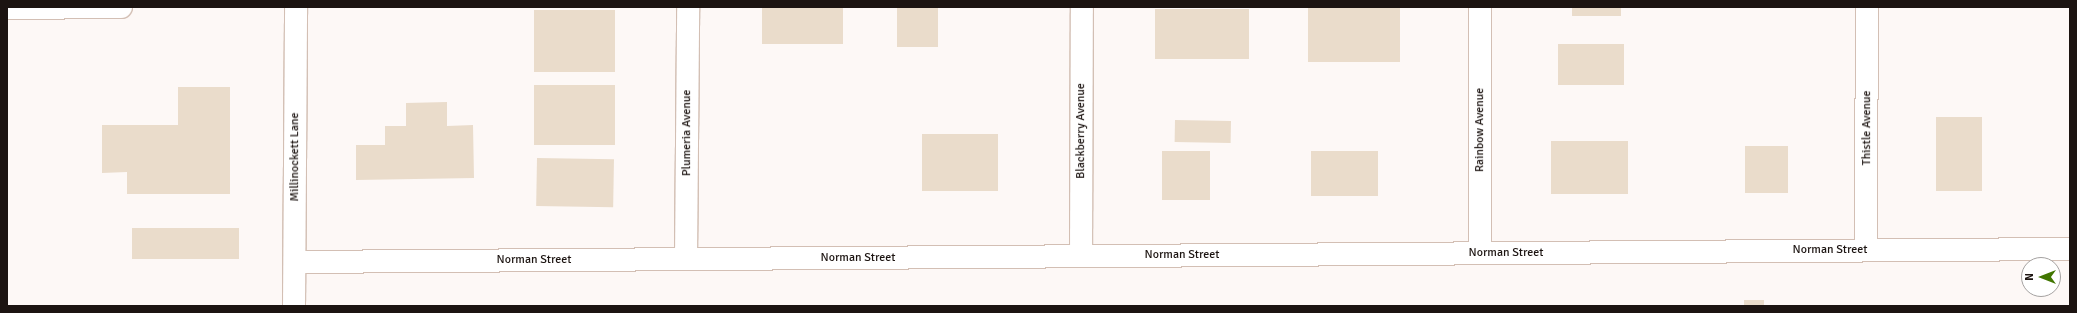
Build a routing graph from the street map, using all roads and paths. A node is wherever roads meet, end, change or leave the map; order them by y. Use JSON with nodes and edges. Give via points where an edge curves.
{"nodes":[{"id":1,"x":121,"y":7,"type":"edge"},
{"id":2,"x":296,"y":7,"type":"edge"},
{"id":3,"x":688,"y":7,"type":"edge"},
{"id":4,"x":1082,"y":7,"type":"edge"},
{"id":5,"x":1480,"y":7,"type":"edge"},
{"id":6,"x":1867,"y":7,"type":"edge"},
{"id":7,"x":7,"y":8,"type":"edge"},
{"id":8,"x":2070,"y":249,"type":"edge"},
{"id":9,"x":1866,"y":250,"type":"junction"},
{"id":10,"x":1480,"y":253,"type":"junction"},
{"id":11,"x":1081,"y":256,"type":"junction"},
{"id":12,"x":686,"y":259,"type":"junction"},
{"id":13,"x":295,"y":262,"type":"junction"},
{"id":14,"x":294,"y":306,"type":"edge"}],
"edges":[{"from":1,"to":7,"type":"street"},
{"from":2,"to":13,"type":"street","name":"Millinockett Lane"},
{"from":3,"to":12,"type":"street","name":"Plumeria Avenue"},
{"from":4,"to":11,"type":"street","name":"Blackberry Avenue"},
{"from":5,"to":10,"type":"street","name":"Rainbow Avenue"},
{"from":6,"to":9,"type":"street","name":"Thistle Avenue"},
{"from":8,"to":9,"type":"street","name":"Norman Street"},
{"from":9,"to":10,"type":"street","name":"Norman Street"},
{"from":10,"to":11,"type":"street","name":"Norman Street"},
{"from":11,"to":12,"type":"street","name":"Norman Street"},
{"from":12,"to":13,"type":"street","name":"Norman Street"},
{"from":13,"to":14,"type":"street","name":"Millinockett Lane"}]}
